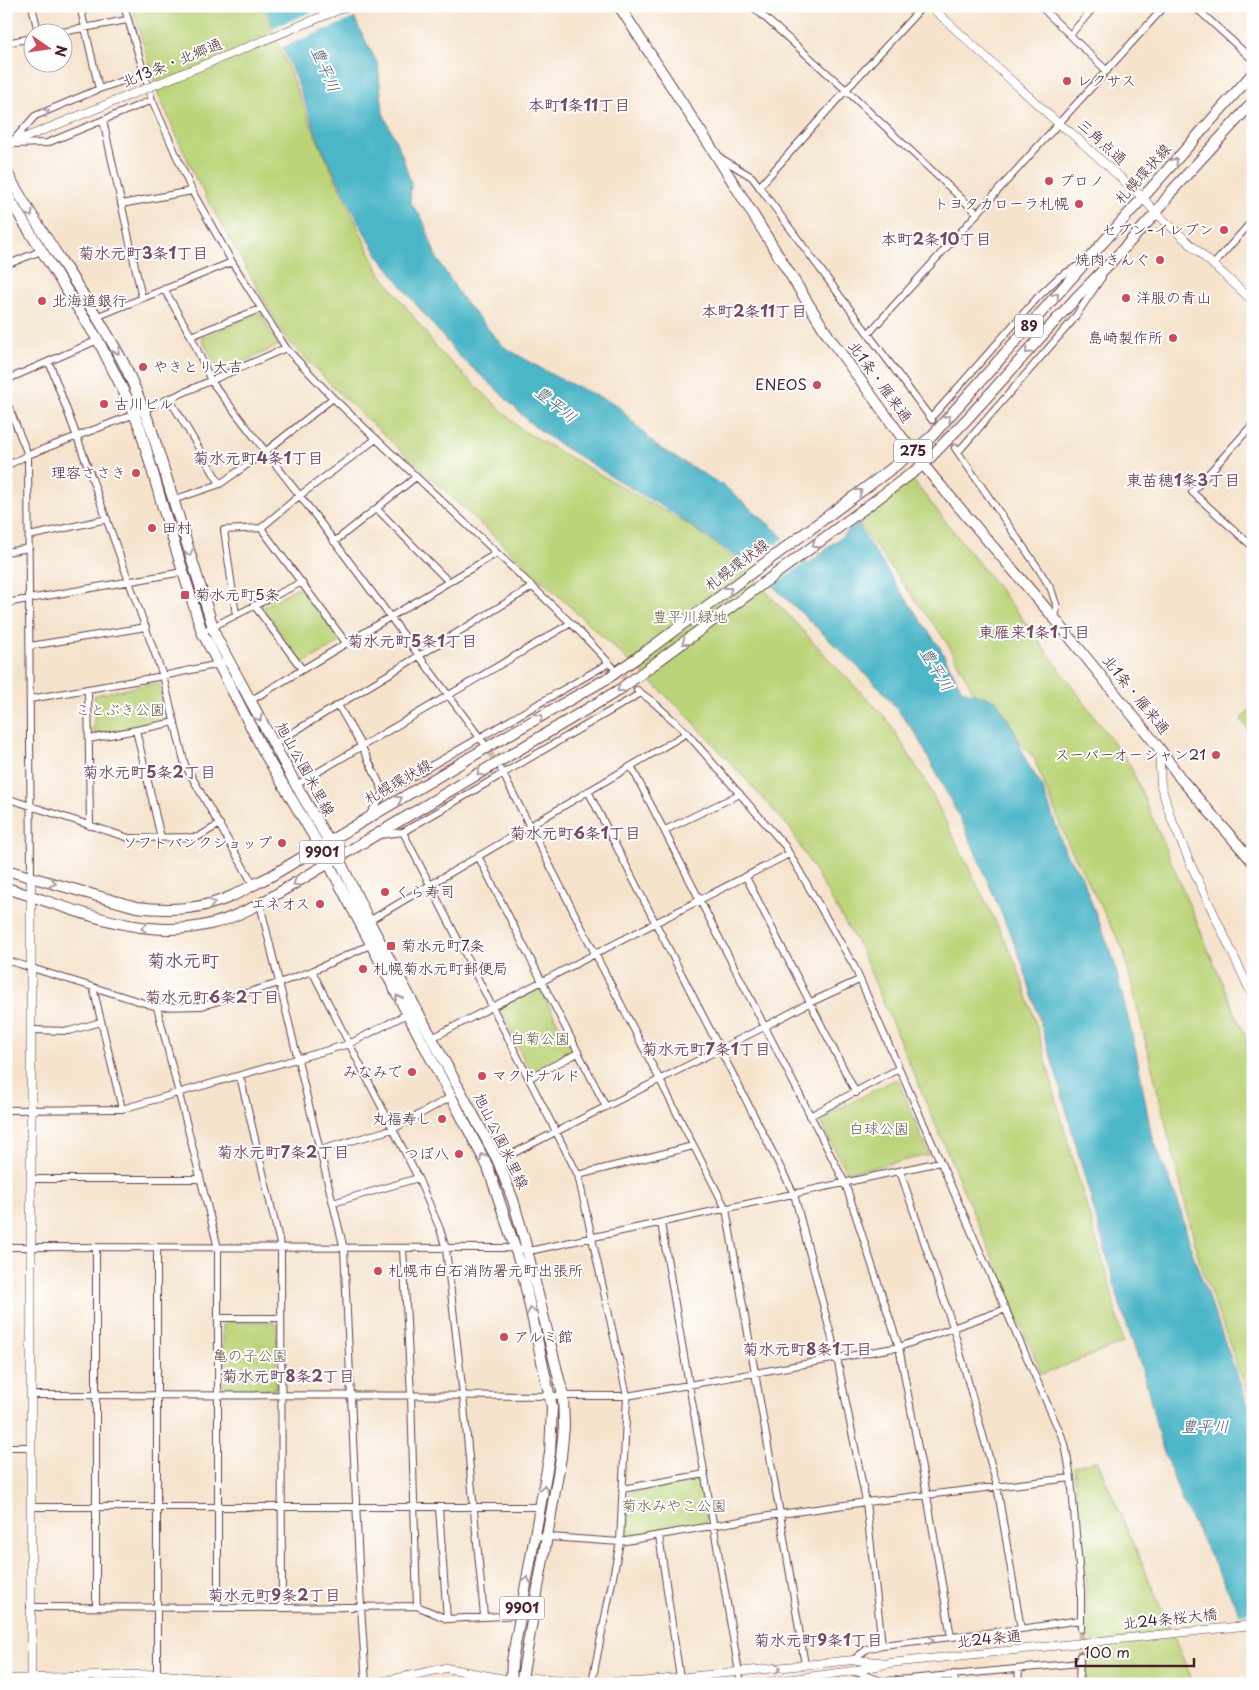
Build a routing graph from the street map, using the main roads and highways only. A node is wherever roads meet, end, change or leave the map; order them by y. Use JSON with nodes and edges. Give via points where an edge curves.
{"nodes":[{"id":1,"x":619,"y":6,"type":"edge"},
{"id":2,"x":1253,"y":73,"type":"edge"},
{"id":3,"x":1253,"y":102,"type":"edge"},
{"id":4,"x":6,"y":171,"type":"edge"},
{"id":5,"x":6,"y":193,"type":"edge"},
{"id":6,"x":138,"y":411,"type":"junction"},
{"id":7,"x":913,"y":452,"type":"junction"},
{"id":8,"x":923,"y":465,"type":"junction"},
{"id":9,"x":224,"y":662,"type":"junction"},
{"id":10,"x":324,"y":844,"type":"junction"},
{"id":11,"x":338,"y":858,"type":"junction"},
{"id":12,"x":1253,"y":862,"type":"edge"},
{"id":13,"x":328,"y":864,"type":"junction"},
{"id":14,"x":6,"y":870,"type":"edge"},
{"id":15,"x":6,"y":888,"type":"edge"},
{"id":16,"x":427,"y":1040,"type":"junction"},
{"id":17,"x":518,"y":1683,"type":"edge"}],
"edges":[{"from":1,"to":7,"type":"main road","name":"北1条・雁来通","number":"275","via":[[829,337]]},
{"from":7,"to":2,"type":"main road","name":"札幌環状線","number":"89","one_way":true,"via":[[931,437]]},
{"from":3,"to":8,"type":"main road","name":"札幌環状線","number":"89","one_way":true,"via":[[1114,259]]},
{"from":4,"to":6,"type":"main road","name":"旭山公園米里線","number":"9901","one_way":true,"via":[[123,362],[141,400]]},
{"from":5,"to":6,"type":"main road","name":"旭山公園米里線","number":"9901","via":[[98,340]]},
{"from":6,"to":9,"type":"main road","name":"旭山公園米里線","number":"9901","one_way":true,"via":[[150,425]]},
{"from":6,"to":9,"type":"main road","name":"旭山公園米里線","number":"9901","via":[[140,428],[202,632]]},
{"from":7,"to":8,"type":"main road","name":"北1条・雁来通","number":"275"},
{"from":10,"to":7,"type":"main road","name":"札幌環状線","number":"89","one_way":true,"via":[[608,678]]},
{"from":8,"to":11,"type":"main road","name":"札幌環状線","number":"89","one_way":true,"via":[[620,690]]},
{"from":8,"to":12,"type":"main road","name":"北1条・雁来通","number":"275","via":[[1056,619],[1182,779]]},
{"from":9,"to":10,"type":"main road","name":"旭山公園米里線","number":"9901","one_way":true,"via":[[274,744]]},
{"from":9,"to":10,"type":"main road","name":"旭山公園米里線","number":"9901","via":[[265,754]]},
{"from":10,"to":11,"type":"main road","name":"旭山公園米里線","number":"9901"},
{"from":10,"to":13,"type":"main road","name":"旭山公園米里線","number":"9901"},
{"from":14,"to":10,"type":"main road","name":"札幌環状線","number":"89","one_way":true,"via":[[136,907],[183,909],[233,896]]},
{"from":11,"to":13,"type":"main road","name":"札幌環状線","number":"89"},
{"from":11,"to":16,"type":"main road","name":"旭山公園米里線","number":"9901"},
{"from":13,"to":15,"type":"main road","name":"札幌環状線","number":"89","one_way":true,"via":[[235,916],[184,928],[134,927]]},
{"from":16,"to":13,"type":"main road","name":"旭山公園米里線","number":"9901","one_way":true,"via":[[407,1014]]},
{"from":17,"to":16,"type":"main road","name":"旭山公園米里線","number":"9901","one_way":true,"via":[[512,1661],[550,1453],[550,1396],[521,1266],[488,1167],[451,1097]]},
{"from":16,"to":17,"type":"main road","name":"旭山公園米里線","number":"9901","via":[[498,1161],[513,1200],[563,1395],[563,1444]]}]}
